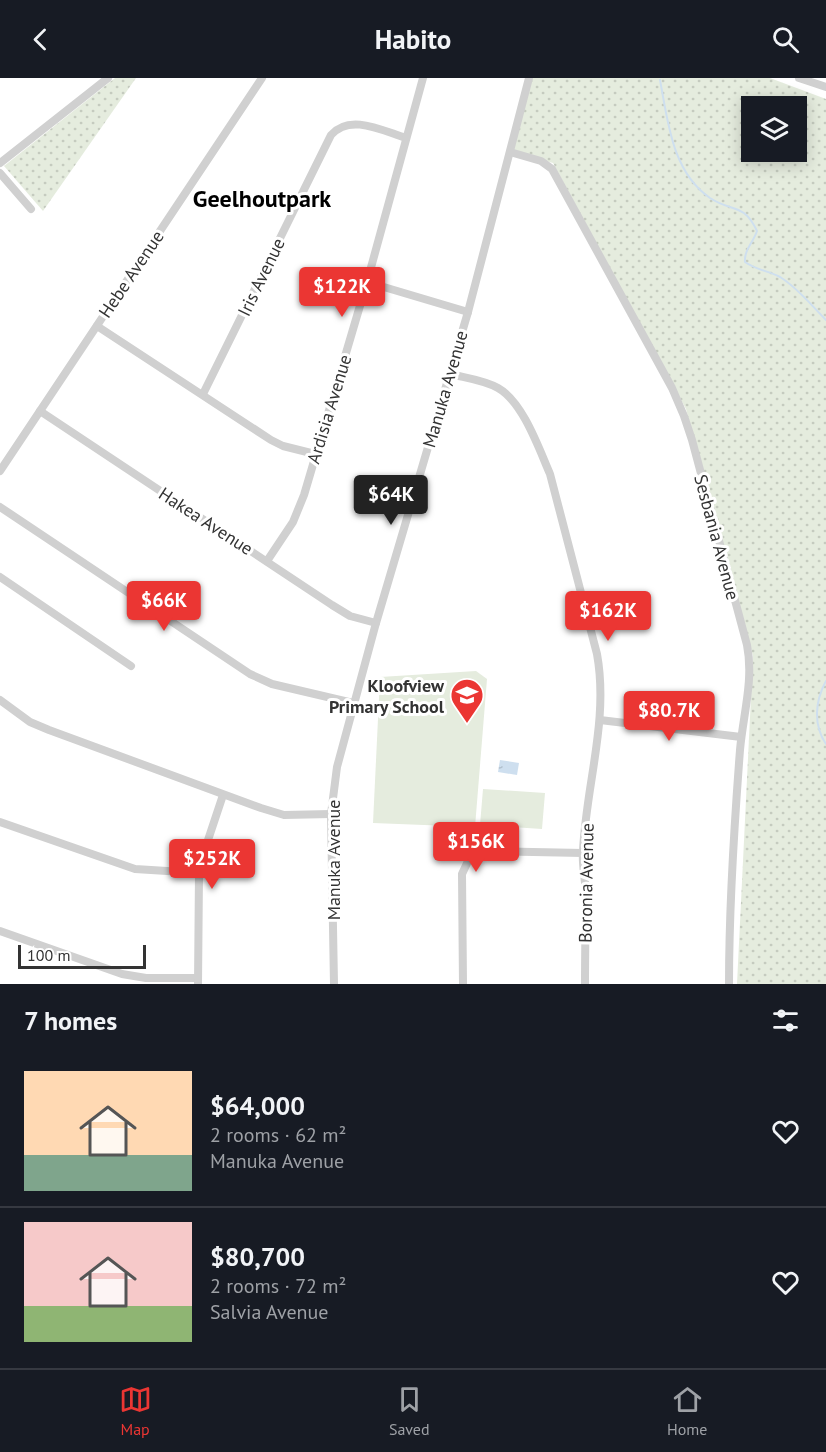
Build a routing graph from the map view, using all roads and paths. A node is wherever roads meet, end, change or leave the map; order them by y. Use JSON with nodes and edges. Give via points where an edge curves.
{"nodes":[{"id":1,"x":108,"y":78,"type":"edge"},
{"id":2,"x":262,"y":78,"type":"edge"},
{"id":3,"x":423,"y":78,"type":"edge"},
{"id":4,"x":529,"y":78,"type":"edge"},
{"id":5,"x":799,"y":78,"type":"edge"},
{"id":6,"x":826,"y":87,"type":"edge"},
{"id":7,"x":406,"y":138,"type":"junction"},
{"id":8,"x":510,"y":152,"type":"junction"},
{"id":9,"x":0,"y":163,"type":"edge"},
{"id":10,"x":0,"y":173,"type":"edge"},
{"id":11,"x":31,"y":209,"type":"dead end"},
{"id":12,"x":367,"y":282,"type":"junction"},
{"id":13,"x":468,"y":312,"type":"junction"},
{"id":14,"x":97,"y":326,"type":"junction"},
{"id":15,"x":450,"y":374,"type":"junction"},
{"id":16,"x":203,"y":394,"type":"junction"},
{"id":17,"x":40,"y":411,"type":"junction"},
{"id":18,"x":315,"y":454,"type":"junction"},
{"id":19,"x":0,"y":471,"type":"edge"},
{"id":20,"x":0,"y":507,"type":"edge"},
{"id":21,"x":267,"y":561,"type":"junction"},
{"id":22,"x":0,"y":577,"type":"edge"},
{"id":23,"x":376,"y":623,"type":"junction"},
{"id":24,"x":131,"y":666,"type":"dead end"},
{"id":25,"x":0,"y":700,"type":"edge"},
{"id":26,"x":353,"y":703,"type":"junction"},
{"id":27,"x":600,"y":720,"type":"junction"},
{"id":28,"x":741,"y":737,"type":"junction"},
{"id":29,"x":224,"y":795,"type":"junction"},
{"id":30,"x":331,"y":814,"type":"junction"},
{"id":31,"x":0,"y":822,"type":"edge"},
{"id":32,"x":583,"y":853,"type":"junction"},
{"id":33,"x":199,"y":873,"type":"junction"},
{"id":34,"x":0,"y":931,"type":"edge"},
{"id":35,"x":198,"y":981,"type":"edge"},
{"id":36,"x":334,"y":984,"type":"edge"},
{"id":37,"x":463,"y":984,"type":"edge"},
{"id":38,"x":585,"y":984,"type":"edge"},
{"id":39,"x":729,"y":984,"type":"edge"}],
"edges":[{"from":1,"to":9,"type":"street"},
{"from":2,"to":14,"type":"street","name":"Hebe Avenue"},
{"from":3,"to":7,"type":"street","name":"Ardisia Avenue"},
{"from":4,"to":8,"type":"street","name":"Manuka Avenue"},
{"from":5,"to":6,"type":"street"},
{"from":7,"to":12,"type":"street","name":"Ardisia Avenue"},
{"from":7,"to":16,"type":"street","name":"Iris Avenue","via":[[352,123],[331,135]]},
{"from":8,"to":13,"type":"street","name":"Manuka Avenue"},
{"from":8,"to":28,"type":"street","name":"Sesbania Avenue","via":[[541,161],[552,170],[684,416],[749,658]]},
{"from":10,"to":11,"type":"street"},
{"from":12,"to":13,"type":"street"},
{"from":12,"to":18,"type":"street","name":"Ardisia Avenue"},
{"from":13,"to":15,"type":"street","name":"Manuka Avenue"},
{"from":14,"to":16,"type":"street"},
{"from":14,"to":17,"type":"street","name":"Hebe Avenue"},
{"from":15,"to":23,"type":"street","name":"Manuka Avenue"},
{"from":15,"to":27,"type":"street","name":"Boronia Avenue","via":[[490,384],[509,394],[539,448],[550,474],[597,654],[601,675]]},
{"from":16,"to":18,"type":"street","via":[[271,440]]},
{"from":17,"to":19,"type":"street","name":"Hebe Avenue"},
{"from":17,"to":21,"type":"street","name":"Hakea Avenue"},
{"from":18,"to":21,"type":"street","name":"Ardisia Avenue","via":[[299,509]]},
{"from":20,"to":26,"type":"street","via":[[256,677]]},
{"from":21,"to":23,"type":"street","name":"Hakea Avenue","via":[[350,616]]},
{"from":22,"to":24,"type":"street"},
{"from":23,"to":26,"type":"street","name":"Manuka Avenue"},
{"from":25,"to":29,"type":"street","via":[[30,722]]},
{"from":26,"to":30,"type":"street","name":"Manuka Avenue","via":[[337,767]]},
{"from":27,"to":28,"type":"street"},
{"from":27,"to":32,"type":"street","name":"Boronia Avenue"},
{"from":28,"to":39,"type":"street","name":"Sesbania Avenue","via":[[732,852]]},
{"from":29,"to":30,"type":"street","via":[[284,815]]},
{"from":29,"to":33,"type":"street"},
{"from":30,"to":36,"type":"street","name":"Manuka Avenue"},
{"from":31,"to":33,"type":"street","via":[[135,869]]},
{"from":32,"to":37,"type":"street","via":[[483,851],[469,859],[462,874]]},
{"from":32,"to":38,"type":"street","name":"Boronia Avenue"},
{"from":33,"to":35,"type":"street"},
{"from":34,"to":35,"type":"street","via":[[122,974]]}]}
